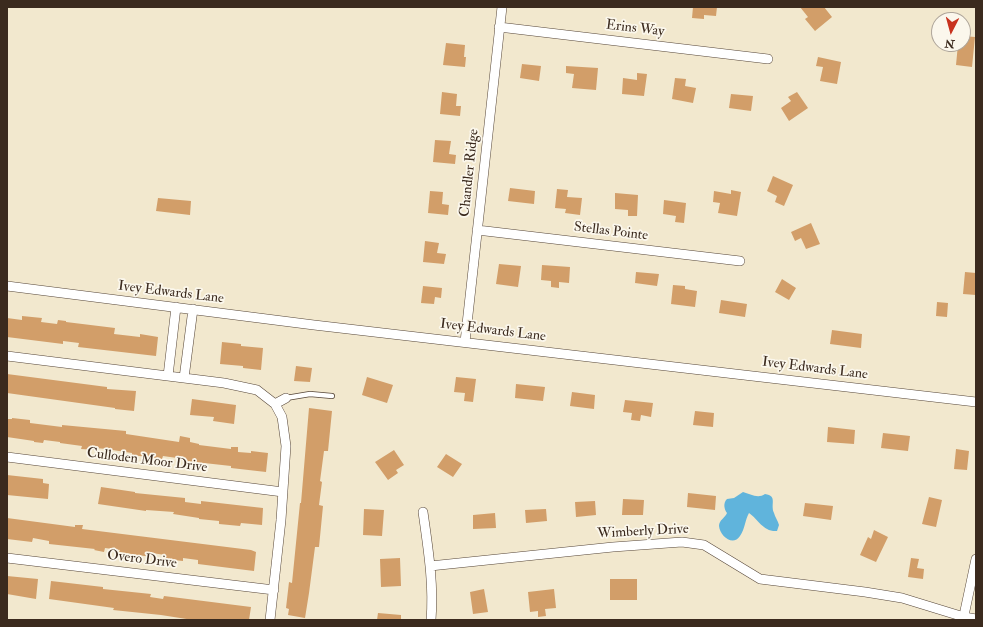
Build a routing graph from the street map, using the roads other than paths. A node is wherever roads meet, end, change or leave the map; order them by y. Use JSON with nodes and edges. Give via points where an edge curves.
{"nodes":[{"id":1,"x":502,"y":7,"type":"edge"},
{"id":2,"x":499,"y":27,"type":"junction"},
{"id":3,"x":768,"y":59,"type":"dead end"},
{"id":4,"x":477,"y":230,"type":"junction"},
{"id":5,"x":740,"y":261,"type":"dead end"},
{"id":6,"x":7,"y":286,"type":"edge"},
{"id":7,"x":176,"y":307,"type":"junction"},
{"id":8,"x":193,"y":309,"type":"junction"},
{"id":9,"x":465,"y":342,"type":"junction"},
{"id":10,"x":7,"y":356,"type":"edge"},
{"id":11,"x":168,"y":376,"type":"junction"},
{"id":12,"x":184,"y":378,"type":"junction"},
{"id":13,"x":332,"y":396,"type":"dead end"},
{"id":14,"x":286,"y":398,"type":"joint"},
{"id":15,"x":976,"y":402,"type":"edge"},
{"id":16,"x":275,"y":404,"type":"junction"},
{"id":17,"x":7,"y":457,"type":"edge"},
{"id":18,"x":283,"y":492,"type":"junction"},
{"id":19,"x":423,"y":512,"type":"dead end"},
{"id":20,"x":7,"y":558,"type":"edge"},
{"id":21,"x":976,"y":559,"type":"edge"},
{"id":22,"x":430,"y":566,"type":"junction"},
{"id":23,"x":274,"y":590,"type":"junction"},
{"id":24,"x":963,"y":619,"type":"edge"},
{"id":25,"x":976,"y":619,"type":"edge"},
{"id":26,"x":270,"y":620,"type":"edge"},
{"id":27,"x":431,"y":620,"type":"edge"}],
"edges":[{"from":1,"to":2,"type":"street","name":"Chandler Ridge"},
{"from":2,"to":3,"type":"street","name":"Erins Way"},
{"from":2,"to":4,"type":"street","name":"Chandler Ridge"},
{"from":4,"to":5,"type":"street","name":"Stellas Pointe"},
{"from":4,"to":9,"type":"street","name":"Chandler Ridge"},
{"from":6,"to":7,"type":"street","name":"Ivey Edwards Lane"},
{"from":7,"to":8,"type":"street","name":"Ivey Edwards Lane"},
{"from":7,"to":11,"type":"street"},
{"from":8,"to":9,"type":"street","name":"Ivey Edwards Lane"},
{"from":8,"to":12,"type":"street"},
{"from":9,"to":15,"type":"street","name":"Ivey Edwards Lane"},
{"from":10,"to":11,"type":"street"},
{"from":11,"to":12,"type":"street"},
{"from":12,"to":16,"type":"street","via":[[257,390]]},
{"from":13,"to":14,"type":"lane","via":[[310,394]]},
{"from":14,"to":16,"type":"street"},
{"from":16,"to":18,"type":"street","via":[[282,417],[286,446]]},
{"from":17,"to":18,"type":"street","name":"Culloden Moor Drive"},
{"from":18,"to":23,"type":"street"},
{"from":19,"to":22,"type":"street"},
{"from":20,"to":23,"type":"street","name":"Overo Drive"},
{"from":21,"to":24,"type":"street"},
{"from":22,"to":24,"type":"street","name":"Wimberly Drive","via":[[682,542],[704,545],[760,579],[902,598]]},
{"from":22,"to":27,"type":"street"},
{"from":23,"to":26,"type":"street"},
{"from":24,"to":25,"type":"street","name":"Wimberly Drive"}]}
